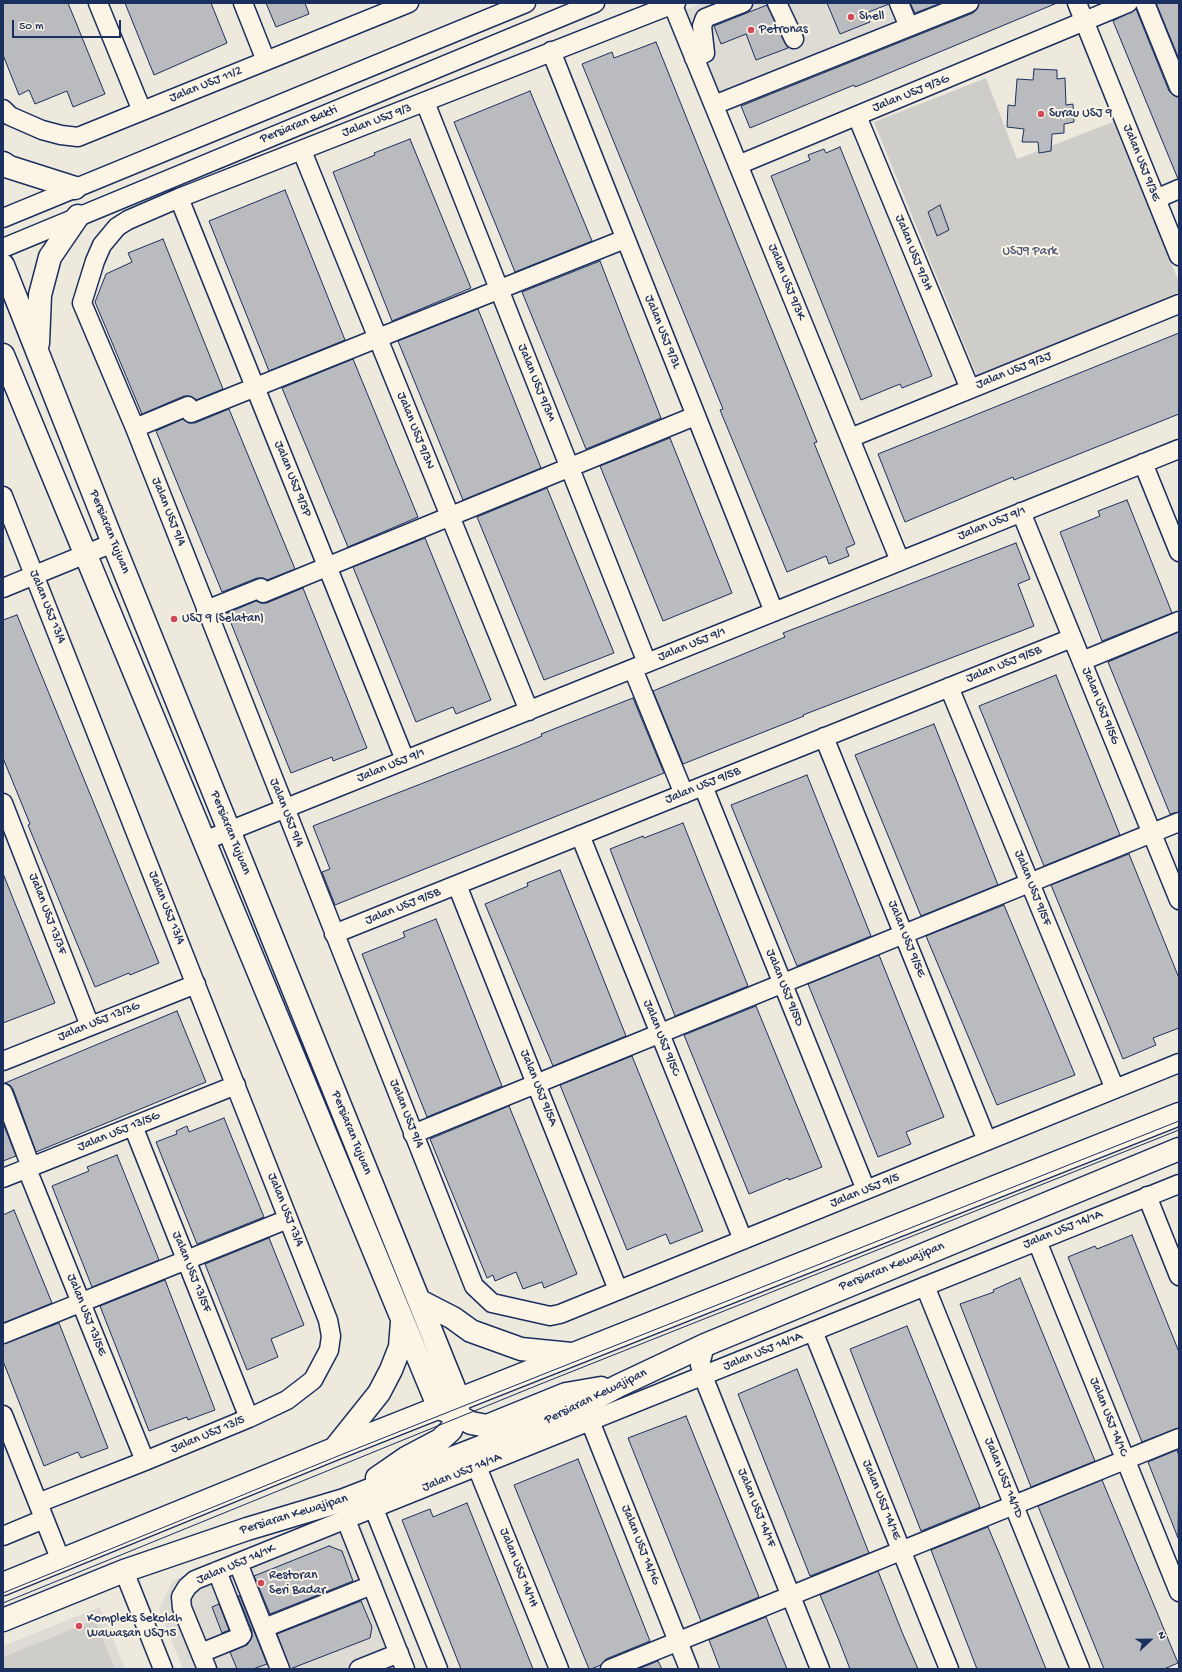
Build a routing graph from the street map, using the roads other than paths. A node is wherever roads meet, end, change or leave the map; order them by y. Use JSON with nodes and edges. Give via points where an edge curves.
{"nodes":[{"id":1,"x":98,"y":3,"type":"edge"},
{"id":2,"x":243,"y":3,"type":"edge"},
{"id":3,"x":409,"y":3,"type":"edge"},
{"id":4,"x":526,"y":3,"type":"edge"},
{"id":5,"x":595,"y":3,"type":"edge"},
{"id":6,"x":673,"y":3,"type":"edge"},
{"id":7,"x":743,"y":3,"type":"edge"},
{"id":8,"x":777,"y":3,"type":"edge"},
{"id":9,"x":899,"y":3,"type":"edge"},
{"id":10,"x":969,"y":3,"type":"edge"},
{"id":11,"x":1077,"y":3,"type":"edge"},
{"id":12,"x":1128,"y":3,"type":"edge"},
{"id":13,"x":1145,"y":3,"type":"edge"},
{"id":14,"x":388,"y":7,"type":"edge"},
{"id":15,"x":1084,"y":22,"type":"junction"},
{"id":16,"x":909,"y":27,"type":"junction"},
{"id":17,"x":794,"y":39,"type":"dead end"},
{"id":18,"x":410,"y":51,"type":"junction"},
{"id":19,"x":551,"y":51,"type":"junction"},
{"id":20,"x":694,"y":58,"type":"junction"},
{"id":21,"x":266,"y":61,"type":"junction"},
{"id":22,"x":420,"y":76,"type":"junction"},
{"id":23,"x":1179,"y":87,"type":"edge"},
{"id":24,"x":425,"y":102,"type":"junction"},
{"id":25,"x":714,"y":105,"type":"junction"},
{"id":26,"x":3,"y":109,"type":"edge"},
{"id":27,"x":142,"y":111,"type":"junction"},
{"id":28,"x":857,"y":116,"type":"junction"},
{"id":29,"x":302,"y":151,"type":"junction"},
{"id":30,"x":3,"y":164,"type":"edge"},
{"id":31,"x":738,"y":165,"type":"junction"},
{"id":32,"x":75,"y":188,"type":"junction"},
{"id":33,"x":1179,"y":189,"type":"edge"},
{"id":34,"x":179,"y":198,"type":"junction"},
{"id":35,"x":1156,"y":199,"type":"junction"},
{"id":36,"x":78,"y":216,"type":"junction"},
{"id":37,"x":3,"y":218,"type":"edge"},
{"id":38,"x":625,"y":239,"type":"junction"},
{"id":39,"x":3,"y":248,"type":"edge"},
{"id":40,"x":1179,"y":256,"type":"edge"},
{"id":41,"x":95,"y":261,"type":"joint"},
{"id":42,"x":3,"y":265,"type":"edge"},
{"id":43,"x":499,"y":290,"type":"junction"},
{"id":44,"x":1179,"y":304,"type":"edge"},
{"id":45,"x":378,"y":338,"type":"junction"},
{"id":46,"x":38,"y":352,"type":"junction"},
{"id":47,"x":3,"y":354,"type":"edge"},
{"id":48,"x":255,"y":387,"type":"junction"},
{"id":49,"x":970,"y":389,"type":"junction"},
{"id":50,"x":695,"y":416,"type":"junction"},
{"id":51,"x":135,"y":428,"type":"junction"},
{"id":52,"x":850,"y":438,"type":"junction"},
{"id":53,"x":1179,"y":449,"type":"edge"},
{"id":54,"x":1143,"y":463,"type":"junction"},
{"id":55,"x":570,"y":467,"type":"junction"},
{"id":56,"x":3,"y":496,"type":"edge"},
{"id":57,"x":1021,"y":512,"type":"junction"},
{"id":58,"x":450,"y":516,"type":"junction"},
{"id":59,"x":113,"y":543,"type":"junction"},
{"id":60,"x":1179,"y":552,"type":"edge"},
{"id":61,"x":85,"y":554,"type":"junction"},
{"id":62,"x":900,"y":561,"type":"junction"},
{"id":63,"x":327,"y":567,"type":"junction"},
{"id":64,"x":34,"y":575,"type":"junction"},
{"id":65,"x":3,"y":588,"type":"edge"},
{"id":66,"x":206,"y":610,"type":"junction"},
{"id":67,"x":774,"y":612,"type":"junction"},
{"id":68,"x":1179,"y":621,"type":"edge"},
{"id":69,"x":1072,"y":638,"type":"junction"},
{"id":70,"x":1082,"y":661,"type":"junction"},
{"id":71,"x":640,"y":666,"type":"junction"},
{"id":72,"x":949,"y":687,"type":"junction"},
{"id":73,"x":529,"y":711,"type":"junction"},
{"id":74,"x":824,"y":737,"type":"junction"},
{"id":75,"x":405,"y":760,"type":"junction"},
{"id":76,"x":703,"y":786,"type":"junction"},
{"id":77,"x":684,"y":794,"type":"junction"},
{"id":78,"x":3,"y":803,"type":"edge"},
{"id":79,"x":285,"y":809,"type":"junction"},
{"id":80,"x":1179,"y":822,"type":"edge"},
{"id":81,"x":230,"y":831,"type":"junction"},
{"id":82,"x":1152,"y":833,"type":"junction"},
{"id":83,"x":580,"y":835,"type":"junction"},
{"id":84,"x":204,"y":841,"type":"junction"},
{"id":85,"x":1030,"y":883,"type":"junction"},
{"id":86,"x":456,"y":885,"type":"junction"},
{"id":87,"x":1179,"y":900,"type":"edge"},
{"id":88,"x":334,"y":934,"type":"junction"},
{"id":89,"x":904,"y":934,"type":"junction"},
{"id":90,"x":196,"y":984,"type":"junction"},
{"id":91,"x":782,"y":984,"type":"junction"},
{"id":92,"x":90,"y":1026,"type":"junction"},
{"id":93,"x":660,"y":1034,"type":"junction"},
{"id":94,"x":3,"y":1061,"type":"edge"},
{"id":95,"x":1179,"y":1063,"type":"edge"},
{"id":96,"x":536,"y":1084,"type":"junction"},
{"id":97,"x":236,"y":1085,"type":"junction"},
{"id":98,"x":1115,"y":1089,"type":"junction"},
{"id":99,"x":3,"y":1093,"type":"edge"},
{"id":100,"x":1179,"y":1098,"type":"edge"},
{"id":101,"x":1179,"y":1114,"type":"edge"},
{"id":102,"x":133,"y":1126,"type":"junction"},
{"id":103,"x":413,"y":1134,"type":"junction"},
{"id":104,"x":987,"y":1141,"type":"junction"},
{"id":105,"x":1179,"y":1149,"type":"edge"},
{"id":106,"x":1050,"y":1165,"type":"junction"},
{"id":107,"x":29,"y":1168,"type":"junction"},
{"id":108,"x":3,"y":1178,"type":"edge"},
{"id":109,"x":1179,"y":1184,"type":"edge"},
{"id":110,"x":866,"y":1190,"type":"junction"},
{"id":111,"x":1148,"y":1196,"type":"junction"},
{"id":112,"x":288,"y":1219,"type":"junction"},
{"id":113,"x":743,"y":1240,"type":"junction"},
{"id":114,"x":1037,"y":1241,"type":"junction"},
{"id":115,"x":186,"y":1260,"type":"junction"},
{"id":116,"x":1179,"y":1276,"type":"edge"},
{"id":117,"x":925,"y":1286,"type":"junction"},
{"id":118,"x":618,"y":1290,"type":"junction"},
{"id":119,"x":420,"y":1301,"type":"junction"},
{"id":120,"x":81,"y":1303,"type":"junction"},
{"id":121,"x":550,"y":1316,"type":"joint"},
{"id":122,"x":402,"y":1319,"type":"junction"},
{"id":123,"x":328,"y":1320,"type":"joint"},
{"id":124,"x":813,"y":1331,"type":"junction"},
{"id":125,"x":3,"y":1334,"type":"edge"},
{"id":126,"x":705,"y":1345,"type":"junction"},
{"id":127,"x":574,"y":1354,"type":"junction"},
{"id":128,"x":703,"y":1376,"type":"junction"},
{"id":129,"x":618,"y":1386,"type":"junction"},
{"id":130,"x":452,"y":1407,"type":"junction"},
{"id":131,"x":3,"y":1414,"type":"edge"},
{"id":132,"x":250,"y":1418,"type":"junction"},
{"id":133,"x":590,"y":1421,"type":"junction"},
{"id":134,"x":1179,"y":1438,"type":"edge"},
{"id":135,"x":334,"y":1450,"type":"junction"},
{"id":136,"x":1125,"y":1460,"type":"junction"},
{"id":137,"x":145,"y":1461,"type":"junction"},
{"id":138,"x":477,"y":1467,"type":"junction"},
{"id":139,"x":38,"y":1503,"type":"junction"},
{"id":140,"x":1014,"y":1505,"type":"junction"},
{"id":141,"x":374,"y":1509,"type":"junction"},
{"id":142,"x":345,"y":1510,"type":"junction"},
{"id":143,"x":44,"y":1520,"type":"junction"},
{"id":144,"x":3,"y":1536,"type":"edge"},
{"id":145,"x":902,"y":1550,"type":"junction"},
{"id":146,"x":61,"y":1561,"type":"junction"},
{"id":147,"x":238,"y":1563,"type":"junction"},
{"id":148,"x":124,"y":1571,"type":"junction"},
{"id":149,"x":217,"y":1571,"type":"junction"},
{"id":150,"x":3,"y":1584,"type":"edge"},
{"id":151,"x":372,"y":1585,"type":"junction"},
{"id":152,"x":1179,"y":1592,"type":"edge"},
{"id":153,"x":791,"y":1596,"type":"junction"},
{"id":154,"x":3,"y":1620,"type":"edge"},
{"id":155,"x":264,"y":1628,"type":"junction"},
{"id":156,"x":678,"y":1641,"type":"junction"},
{"id":157,"x":204,"y":1661,"type":"edge"},
{"id":158,"x":402,"y":1661,"type":"edge"},
{"id":159,"x":163,"y":1669,"type":"edge"},
{"id":160,"x":280,"y":1669,"type":"edge"},
{"id":161,"x":359,"y":1669,"type":"edge"},
{"id":162,"x":438,"y":1669,"type":"edge"},
{"id":163,"x":558,"y":1669,"type":"edge"},
{"id":164,"x":610,"y":1669,"type":"edge"},
{"id":165,"x":690,"y":1669,"type":"edge"},
{"id":166,"x":820,"y":1669,"type":"edge"},
{"id":167,"x":949,"y":1669,"type":"edge"},
{"id":168,"x":1080,"y":1669,"type":"edge"}],
"edges":[{"from":1,"to":27,"type":"street"},
{"from":2,"to":21,"type":"street"},
{"from":3,"to":14,"type":"street","name":"Jalan USJ 11/2"},
{"from":4,"to":18,"type":"street","name":"Persiaran Bakti"},
{"from":5,"to":22,"type":"street","name":"Persiaran Bakti"},
{"from":6,"to":19,"type":"street","name":"Jalan USJ 9/3"},
{"from":6,"to":20,"type":"street","name":"Jalan USJ 9/3K"},
{"from":7,"to":20,"type":"street","via":[[705,18],[702,26],[705,54]]},
{"from":8,"to":17,"type":"street"},
{"from":9,"to":16,"type":"street"},
{"from":10,"to":16,"type":"street"},
{"from":11,"to":15,"type":"street","name":"Jalan USJ 9/3E"},
{"from":12,"to":15,"type":"street","name":"Jalan USJ 9/3G"},
{"from":13,"to":23,"type":"street"},
{"from":14,"to":21,"type":"street","name":"Jalan USJ 11/2"},
{"from":15,"to":28,"type":"street","name":"Jalan USJ 9/3G"},
{"from":15,"to":35,"type":"street","name":"Jalan USJ 9/3E"},
{"from":16,"to":25,"type":"street"},
{"from":18,"to":22,"type":"street"},
{"from":18,"to":32,"type":"street","name":"Persiaran Bakti"},
{"from":19,"to":24,"type":"street","name":"Jalan USJ 9/3"},
{"from":19,"to":38,"type":"street","name":"Jalan USJ 9/3L"},
{"from":20,"to":25,"type":"street","name":"Jalan USJ 9/3K"},
{"from":21,"to":27,"type":"street","name":"Jalan USJ 11/2"},
{"from":22,"to":36,"type":"street","name":"Persiaran Bakti"},
{"from":24,"to":29,"type":"street","name":"Jalan USJ 9/3"},
{"from":24,"to":43,"type":"street","name":"Jalan USJ 9/3M"},
{"from":25,"to":31,"type":"street","name":"Jalan USJ 9/3K"},
{"from":26,"to":27,"type":"street","name":"Jalan USJ 11/2","via":[[10,116],[42,130],[78,137]]},
{"from":28,"to":31,"type":"street","name":"Jalan USJ 9/3G"},
{"from":28,"to":49,"type":"street","name":"Jalan USJ 9/3H"},
{"from":29,"to":34,"type":"street","name":"Jalan USJ 9/3"},
{"from":29,"to":45,"type":"street","name":"Jalan USJ 9/3N"},
{"from":30,"to":32,"type":"main road"},
{"from":31,"to":52,"type":"street","name":"Jalan USJ 9/3K"},
{"from":32,"to":37,"type":"street","name":"Persiaran Bakti"},
{"from":33,"to":35,"type":"street"},
{"from":34,"to":41,"type":"street","name":"Jalan USJ 9/3","via":[[117,227],[102,246]]},
{"from":34,"to":48,"type":"street","name":"Jalan USJ 9/3P"},
{"from":35,"to":40,"type":"street","name":"Jalan USJ 9/3E"},
{"from":36,"to":39,"type":"street","name":"Persiaran Bakti"},
{"from":36,"to":46,"type":"main road","via":[[50,257],[40,295]]},
{"from":38,"to":43,"type":"street"},
{"from":38,"to":50,"type":"street","name":"Jalan USJ 9/3L"},
{"from":41,"to":51,"type":"street","name":"Jalan USJ 9/4","via":[[82,303]]},
{"from":42,"to":46,"type":"main road","name":"Persiaran Tujuan"},
{"from":43,"to":45,"type":"street"},
{"from":43,"to":55,"type":"street","name":"Jalan USJ 9/3M"},
{"from":44,"to":49,"type":"street","name":"Jalan USJ 9/3J"},
{"from":45,"to":48,"type":"street"},
{"from":45,"to":58,"type":"street","name":"Jalan USJ 9/3N"},
{"from":46,"to":59,"type":"main road","name":"Persiaran Tujuan"},
{"from":47,"to":61,"type":"main road","name":"Persiaran Tujuan"},
{"from":48,"to":51,"type":"street"},
{"from":48,"to":63,"type":"street","name":"Jalan USJ 9/3P"},
{"from":49,"to":52,"type":"street","name":"Jalan USJ 9/3J"},
{"from":50,"to":55,"type":"street"},
{"from":50,"to":67,"type":"street","name":"Jalan USJ 9/3L"},
{"from":51,"to":66,"type":"street","name":"Jalan USJ 9/4"},
{"from":52,"to":62,"type":"street","name":"Jalan USJ 9/3K"},
{"from":53,"to":54,"type":"street","name":"Jalan USJ 9/1"},
{"from":54,"to":57,"type":"street","name":"Jalan USJ 9/1"},
{"from":54,"to":60,"type":"street"},
{"from":55,"to":58,"type":"street"},
{"from":55,"to":71,"type":"street","name":"Jalan USJ 9/3M"},
{"from":56,"to":64,"type":"street","name":"Jalan USJ 13/4"},
{"from":57,"to":62,"type":"street","name":"Jalan USJ 9/1"},
{"from":57,"to":69,"type":"street","name":"Jalan USJ 9/5G"},
{"from":58,"to":63,"type":"street"},
{"from":58,"to":73,"type":"street","name":"Jalan USJ 9/3N"},
{"from":59,"to":61,"type":"street"},
{"from":59,"to":81,"type":"main road","name":"Persiaran Tujuan"},
{"from":61,"to":64,"type":"street"},
{"from":61,"to":84,"type":"main road","name":"Persiaran Tujuan"},
{"from":62,"to":67,"type":"street","name":"Jalan USJ 9/1"},
{"from":63,"to":66,"type":"street"},
{"from":63,"to":75,"type":"street","name":"Jalan USJ 9/3P"},
{"from":64,"to":65,"type":"street"},
{"from":64,"to":90,"type":"street","name":"Jalan USJ 13/4"},
{"from":66,"to":79,"type":"street","name":"Jalan USJ 9/4"},
{"from":67,"to":71,"type":"street","name":"Jalan USJ 9/1"},
{"from":68,"to":70,"type":"street"},
{"from":69,"to":70,"type":"street","name":"Jalan USJ 9/5G"},
{"from":69,"to":72,"type":"street","name":"Jalan USJ 9/5B"},
{"from":70,"to":82,"type":"street","name":"Jalan USJ 9/5G"},
{"from":71,"to":73,"type":"street","name":"Jalan USJ 9/1"},
{"from":71,"to":77,"type":"street","name":"Jalan USJ 9/3M"},
{"from":72,"to":74,"type":"street","name":"Jalan USJ 9/5B"},
{"from":72,"to":85,"type":"street","name":"Jalan USJ 9/5F"},
{"from":73,"to":75,"type":"street","name":"Jalan USJ 9/1"},
{"from":74,"to":76,"type":"street","name":"Jalan USJ 9/5B"},
{"from":74,"to":89,"type":"street","name":"Jalan USJ 9/5E"},
{"from":75,"to":79,"type":"street","name":"Jalan USJ 9/1"},
{"from":76,"to":77,"type":"street","name":"Jalan USJ 9/5B"},
{"from":76,"to":91,"type":"street","name":"Jalan USJ 9/5D"},
{"from":77,"to":83,"type":"street","name":"Jalan USJ 9/5B"},
{"from":78,"to":92,"type":"street","name":"Jalan USJ 13/3F"},
{"from":79,"to":81,"type":"street","name":"Jalan USJ 9/1"},
{"from":79,"to":88,"type":"street","name":"Jalan USJ 9/4"},
{"from":80,"to":82,"type":"street"},
{"from":81,"to":84,"type":"street","name":"Jalan USJ 9/1"},
{"from":81,"to":119,"type":"main road","name":"Persiaran Tujuan"},
{"from":82,"to":85,"type":"street"},
{"from":82,"to":87,"type":"street","name":"Jalan USJ 9/5G"},
{"from":83,"to":86,"type":"street","name":"Jalan USJ 9/5B"},
{"from":83,"to":93,"type":"street","name":"Jalan USJ 9/5C"},
{"from":84,"to":122,"type":"main road","name":"Persiaran Tujuan"},
{"from":85,"to":89,"type":"street"},
{"from":85,"to":98,"type":"street","name":"Jalan USJ 9/5F"},
{"from":86,"to":88,"type":"street","name":"Jalan USJ 9/5B"},
{"from":86,"to":96,"type":"street","name":"Jalan USJ 9/5A"},
{"from":88,"to":103,"type":"street","name":"Jalan USJ 9/4"},
{"from":89,"to":91,"type":"street"},
{"from":89,"to":104,"type":"street","name":"Jalan USJ 9/5E"},
{"from":90,"to":92,"type":"street","name":"Jalan USJ 13/3G"},
{"from":90,"to":97,"type":"street","name":"Jalan USJ 13/4"},
{"from":91,"to":93,"type":"street"},
{"from":91,"to":110,"type":"street","name":"Jalan USJ 9/5D"},
{"from":92,"to":94,"type":"street","name":"Jalan USJ 13/3G"},
{"from":93,"to":96,"type":"street"},
{"from":93,"to":113,"type":"street","name":"Jalan USJ 9/5C"},
{"from":95,"to":98,"type":"street","name":"Jalan USJ 9/5"},
{"from":96,"to":103,"type":"street"},
{"from":96,"to":118,"type":"street","name":"Jalan USJ 9/5A"},
{"from":97,"to":102,"type":"street","name":"Jalan USJ 13/5G"},
{"from":97,"to":112,"type":"street","name":"Jalan USJ 13/4"},
{"from":98,"to":104,"type":"street","name":"Jalan USJ 9/5"},
{"from":99,"to":107,"type":"street","name":"Jalan USJ 13/5E"},
{"from":100,"to":106,"type":"main road","via":[[1121,1125]]},
{"from":101,"to":106,"type":"main road"},
{"from":102,"to":107,"type":"street","name":"Jalan USJ 13/5G"},
{"from":102,"to":115,"type":"street","name":"Jalan USJ 13/5F"},
{"from":103,"to":121,"type":"street","name":"Jalan USJ 9/4","via":[[474,1286],[492,1303]]},
{"from":104,"to":110,"type":"street","name":"Jalan USJ 9/5"},
{"from":105,"to":126,"type":"main road","name":"Persiaran Kewajipan"},
{"from":106,"to":127,"type":"main road"},
{"from":107,"to":108,"type":"street","name":"Jalan USJ 13/5G"},
{"from":107,"to":120,"type":"street","name":"Jalan USJ 13/5E"},
{"from":109,"to":111,"type":"street","name":"Jalan USJ 14/1A"},
{"from":110,"to":113,"type":"street","name":"Jalan USJ 9/5"},
{"from":111,"to":114,"type":"street","name":"Jalan USJ 14/1A"},
{"from":111,"to":116,"type":"street"},
{"from":112,"to":115,"type":"street"},
{"from":112,"to":123,"type":"street","name":"Jalan USJ 13/4"},
{"from":113,"to":118,"type":"street","name":"Jalan USJ 9/5"},
{"from":114,"to":117,"type":"street","name":"Jalan USJ 14/1A"},
{"from":114,"to":136,"type":"street","name":"Jalan USJ 14/1C"},
{"from":115,"to":120,"type":"street"},
{"from":115,"to":132,"type":"street","name":"Jalan USJ 13/5F"},
{"from":117,"to":124,"type":"street","name":"Jalan USJ 14/1A"},
{"from":117,"to":140,"type":"street","name":"Jalan USJ 14/1D"},
{"from":118,"to":121,"type":"street","name":"Jalan USJ 9/5"},
{"from":119,"to":127,"type":"main road","via":[[453,1318],[471,1331],[521,1348]]},
{"from":119,"to":130,"type":"main road","name":"Persiaran Tujuan"},
{"from":120,"to":125,"type":"street"},
{"from":120,"to":137,"type":"street","name":"Jalan USJ 13/5E"},
{"from":122,"to":130,"type":"main road","name":"Persiaran Tujuan"},
{"from":122,"to":135,"type":"main road","via":[[400,1347],[391,1370],[378,1393]]},
{"from":123,"to":132,"type":"street","name":"Jalan USJ 13/5","via":[[331,1336],[329,1350],[313,1380],[287,1400]]},
{"from":124,"to":128,"type":"street","name":"Jalan USJ 14/1A"},
{"from":124,"to":145,"type":"street","name":"Jalan USJ 14/1E"},
{"from":126,"to":128,"type":"street","name":"Jalan USJ 14/1F","via":[[700,1365]]},
{"from":126,"to":129,"type":"main road","name":"Persiaran Kewajipan"},
{"from":127,"to":130,"type":"main road"},
{"from":128,"to":133,"type":"street","name":"Jalan USJ 14/1A"},
{"from":128,"to":153,"type":"street","name":"Jalan USJ 14/1F"},
{"from":129,"to":130,"type":"main road","via":[[566,1394],[487,1426],[471,1423]]},
{"from":129,"to":142,"type":"main road","name":"Persiaran Kewajipan","via":[[566,1414]]},
{"from":130,"to":135,"type":"main road"},
{"from":130,"to":142,"type":"main road","via":[[451,1430],[440,1440],[406,1458]]},
{"from":131,"to":139,"type":"street"},
{"from":132,"to":137,"type":"street","name":"Jalan USJ 13/5"},
{"from":133,"to":138,"type":"street","name":"Jalan USJ 14/1A"},
{"from":133,"to":156,"type":"street","name":"Jalan USJ 14/1G"},
{"from":134,"to":136,"type":"street"},
{"from":135,"to":146,"type":"main road"},
{"from":136,"to":140,"type":"street"},
{"from":136,"to":152,"type":"street","name":"Jalan USJ 14/1C"},
{"from":137,"to":139,"type":"street","name":"Jalan USJ 13/5"},
{"from":138,"to":141,"type":"street","name":"Jalan USJ 14/1A"},
{"from":138,"to":163,"type":"street","name":"Jalan USJ 14/1H"},
{"from":139,"to":143,"type":"street"},
{"from":140,"to":145,"type":"street"},
{"from":140,"to":168,"type":"street","name":"Jalan USJ 14/1D"},
{"from":141,"to":142,"type":"street","name":"Jalan USJ 14/1A"},
{"from":141,"to":162,"type":"street"},
{"from":142,"to":147,"type":"street","name":"Jalan USJ 14/1K"},
{"from":142,"to":148,"type":"main road","name":"Persiaran Kewajipan","via":[[247,1529]]},
{"from":142,"to":151,"type":"street"},
{"from":143,"to":144,"type":"street"},
{"from":143,"to":146,"type":"street"},
{"from":145,"to":153,"type":"street"},
{"from":145,"to":167,"type":"street","name":"Jalan USJ 14/1E"},
{"from":146,"to":150,"type":"main road"},
{"from":147,"to":149,"type":"street","name":"Jalan USJ 14/1K"},
{"from":147,"to":155,"type":"street"},
{"from":148,"to":154,"type":"main road","name":"Persiaran Kewajipan"},
{"from":148,"to":159,"type":"street"},
{"from":149,"to":157,"type":"street","name":"Jalan USJ 14/1K","via":[[195,1580],[181,1597],[182,1608]]},
{"from":149,"to":157,"type":"street","via":[[242,1635]]},
{"from":151,"to":155,"type":"street"},
{"from":151,"to":158,"type":"street"},
{"from":153,"to":156,"type":"street"},
{"from":153,"to":166,"type":"street","name":"Jalan USJ 14/1F"},
{"from":155,"to":160,"type":"street"},
{"from":156,"to":164,"type":"street"},
{"from":156,"to":165,"type":"street","name":"Jalan USJ 14/1G"},
{"from":158,"to":161,"type":"street"}]}
